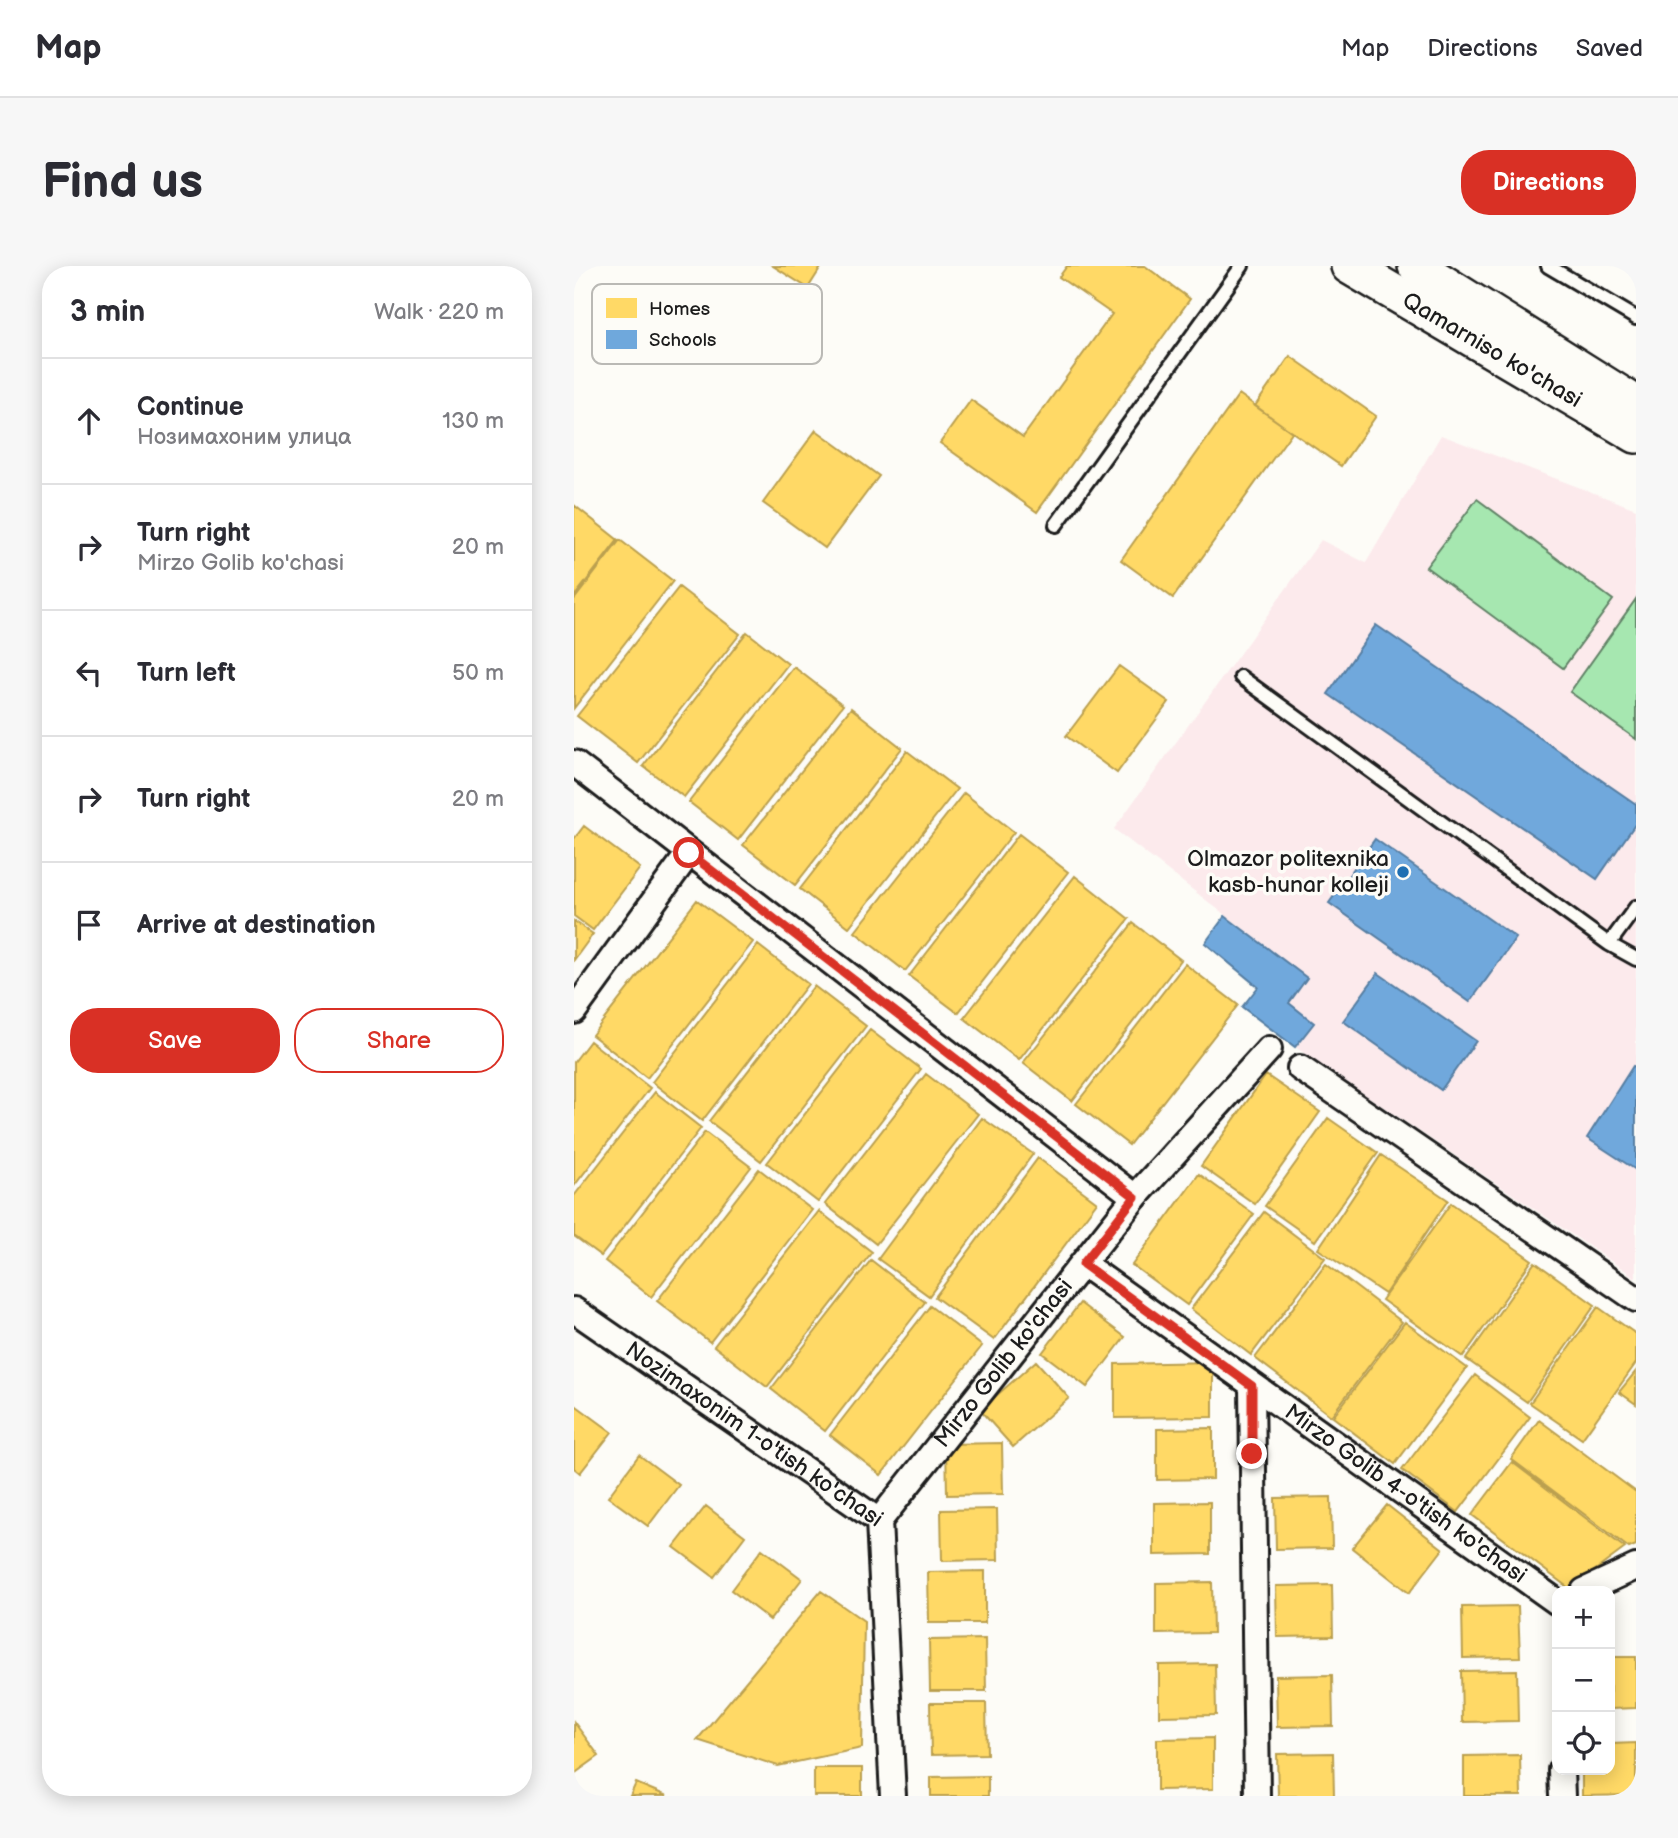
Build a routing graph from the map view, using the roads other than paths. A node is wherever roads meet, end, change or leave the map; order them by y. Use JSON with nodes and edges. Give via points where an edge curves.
{"nodes":[{"id":1,"x":1242,"y":266,"type":"edge"},
{"id":2,"x":1349,"y":266,"type":"edge"},
{"id":3,"x":1416,"y":266,"type":"edge"},
{"id":4,"x":1549,"y":266,"type":"edge"},
{"id":5,"x":1636,"y":318,"type":"edge"},
{"id":6,"x":1636,"y":404,"type":"edge"},
{"id":7,"x":1636,"y":435,"type":"edge"},
{"id":8,"x":1056,"y":526,"type":"dead end"},
{"id":9,"x":1241,"y":677,"type":"dead end"},
{"id":10,"x":574,"y":763,"type":"edge"},
{"id":11,"x":689,"y":853,"type":"junction"},
{"id":12,"x":1636,"y":907,"type":"edge"},
{"id":13,"x":1609,"y":944,"type":"junction"},
{"id":14,"x":1636,"y":959,"type":"edge"},
{"id":15,"x":574,"y":1011,"type":"edge"},
{"id":16,"x":1269,"y":1049,"type":"dead end"},
{"id":17,"x":1300,"y":1068,"type":"dead end"},
{"id":18,"x":1135,"y":1197,"type":"junction"},
{"id":19,"x":1083,"y":1264,"type":"junction"},
{"id":20,"x":1636,"y":1299,"type":"edge"},
{"id":21,"x":574,"y":1310,"type":"edge"},
{"id":22,"x":1252,"y":1386,"type":"junction"},
{"id":23,"x":879,"y":1521,"type":"junction"},
{"id":24,"x":1636,"y":1567,"type":"edge"},
{"id":25,"x":1595,"y":1586,"type":"edge"},
{"id":26,"x":1552,"y":1598,"type":"edge"},
{"id":27,"x":1561,"y":1775,"type":"edge"},
{"id":28,"x":893,"y":1796,"type":"edge"},
{"id":29,"x":1257,"y":1796,"type":"edge"},
{"id":30,"x":1562,"y":1796,"type":"edge"}],
"edges":[{"from":1,"to":8,"type":"lane"},
{"from":2,"to":7,"type":"main road","name":"Qamarniso ko'chasi"},
{"from":3,"to":6,"type":"main road","name":"Qamarniso ko'chasi"},
{"from":4,"to":5,"type":"lane"},
{"from":9,"to":13,"type":"lane"},
{"from":10,"to":11,"type":"street"},
{"from":11,"to":15,"type":"street"},
{"from":11,"to":18,"type":"street"},
{"from":12,"to":13,"type":"lane"},
{"from":13,"to":14,"type":"lane"},
{"from":16,"to":18,"type":"street","name":"Mirzo Golib ko'chasi"},
{"from":17,"to":20,"type":"street"},
{"from":18,"to":19,"type":"street","name":"Mirzo Golib ko'chasi"},
{"from":19,"to":22,"type":"street","name":"Mirzo Golib 4-o'tish ko'chasi"},
{"from":19,"to":23,"type":"street","name":"Mirzo Golib ko'chasi"},
{"from":21,"to":23,"type":"street","name":"Nozimaxonim 1-o'tish ko'chasi"},
{"from":22,"to":26,"type":"street","name":"Mirzo Golib 4-o'tish ko'chasi"},
{"from":22,"to":29,"type":"street"},
{"from":23,"to":28,"type":"street","name":"Nozimaxonim 1-o'tish ko'chasi"},
{"from":24,"to":25,"type":"street"},
{"from":27,"to":30,"type":"street"}]}
